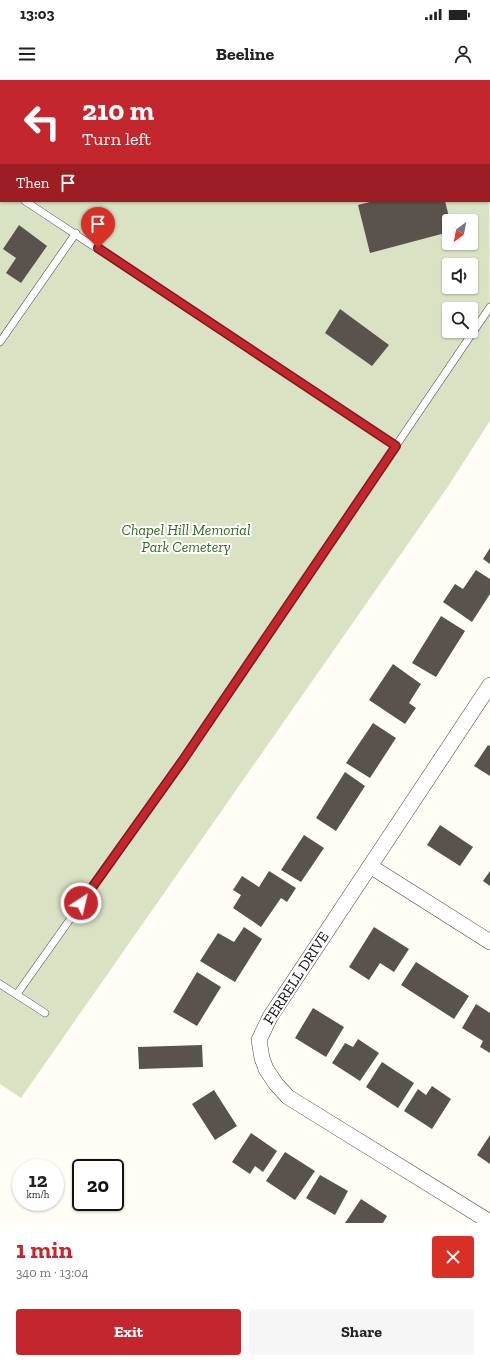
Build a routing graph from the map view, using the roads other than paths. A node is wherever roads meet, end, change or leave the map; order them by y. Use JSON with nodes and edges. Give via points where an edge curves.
{"nodes":[{"id":1,"x":27,"y":202,"type":"edge"},
{"id":2,"x":76,"y":234,"type":"junction"},
{"id":3,"x":490,"y":307,"type":"edge"},
{"id":4,"x":0,"y":342,"type":"edge"},
{"id":5,"x":396,"y":446,"type":"junction"},
{"id":6,"x":490,"y":685,"type":"edge"},
{"id":7,"x":370,"y":866,"type":"junction"},
{"id":8,"x":490,"y":942,"type":"edge"},
{"id":9,"x":0,"y":984,"type":"edge"},
{"id":10,"x":17,"y":994,"type":"junction"},
{"id":11,"x":45,"y":1013,"type":"dead end"},
{"id":12,"x":487,"y":1222,"type":"edge"}],
"edges":[{"from":1,"to":2,"type":"lane"},
{"from":2,"to":4,"type":"lane"},
{"from":2,"to":5,"type":"lane"},
{"from":3,"to":5,"type":"lane"},
{"from":5,"to":10,"type":"lane","via":[[183,760]]},
{"from":6,"to":7,"type":"street","name":"FERRELL DRIVE"},
{"from":7,"to":8,"type":"street"},
{"from":7,"to":12,"type":"street","name":"FERRELL DRIVE","via":[[270,1017],[259,1040],[262,1058],[266,1069],[288,1097]]},
{"from":9,"to":10,"type":"lane"},
{"from":10,"to":11,"type":"lane"}]}
